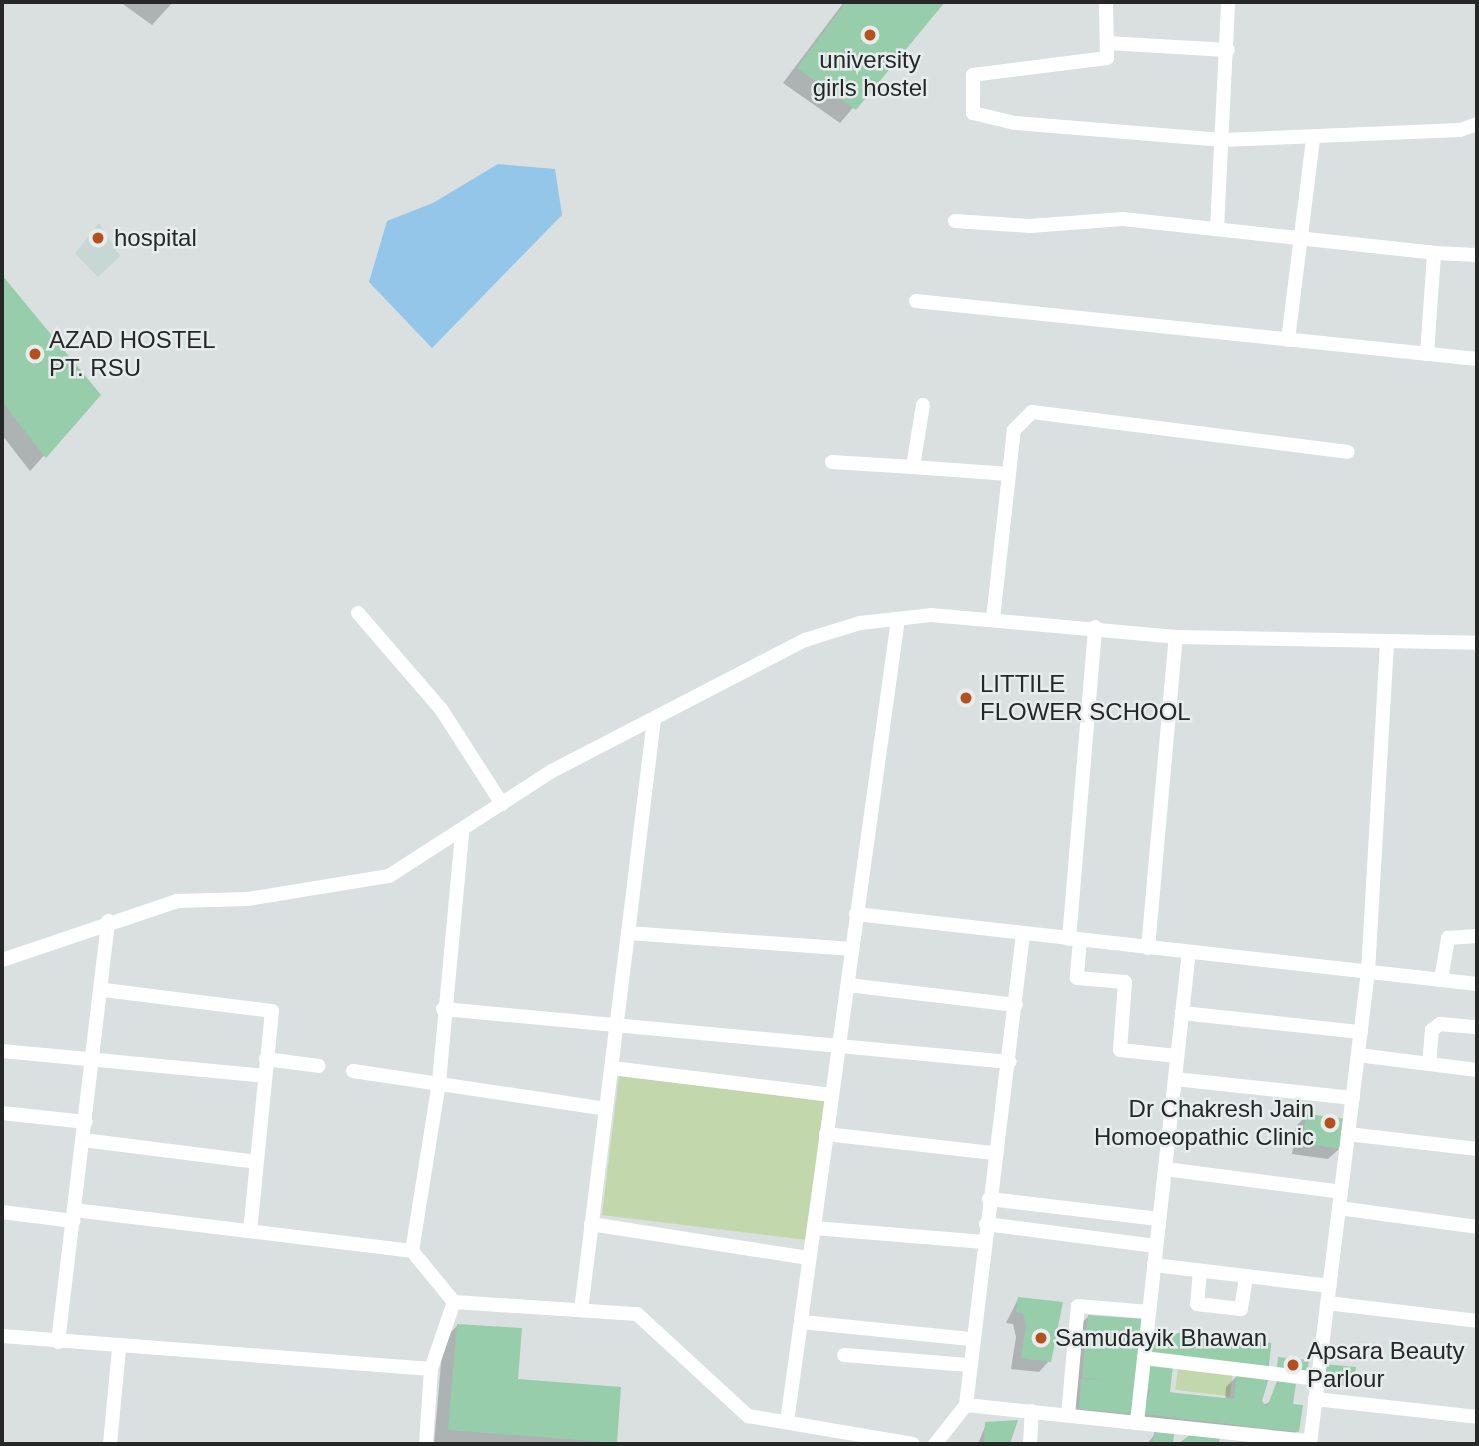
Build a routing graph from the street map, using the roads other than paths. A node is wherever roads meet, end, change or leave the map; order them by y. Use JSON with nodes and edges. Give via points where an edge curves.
{"nodes":[{"id":1,"x":1106,"y":2,"type":"edge"},
{"id":2,"x":1228,"y":2,"type":"edge"},
{"id":3,"x":1107,"y":43,"type":"junction"},
{"id":4,"x":1228,"y":50,"type":"junction"},
{"id":5,"x":1477,"y":124,"type":"edge"},
{"id":6,"x":1313,"y":138,"type":"junction"},
{"id":7,"x":1222,"y":139,"type":"junction"},
{"id":8,"x":955,"y":221,"type":"dead end"},
{"id":9,"x":1217,"y":229,"type":"junction"},
{"id":10,"x":1302,"y":236,"type":"junction"},
{"id":11,"x":1434,"y":253,"type":"junction"},
{"id":12,"x":1477,"y":255,"type":"edge"},
{"id":13,"x":916,"y":301,"type":"dead end"},
{"id":14,"x":1288,"y":340,"type":"junction"},
{"id":15,"x":1427,"y":354,"type":"junction"},
{"id":16,"x":1477,"y":359,"type":"edge"},
{"id":17,"x":923,"y":405,"type":"dead end"},
{"id":18,"x":1347,"y":452,"type":"dead end"},
{"id":19,"x":832,"y":462,"type":"dead end"},
{"id":20,"x":913,"y":467,"type":"junction"},
{"id":21,"x":1009,"y":474,"type":"junction"},
{"id":22,"x":358,"y":613,"type":"dead end"},
{"id":23,"x":898,"y":619,"type":"junction"},
{"id":24,"x":993,"y":619,"type":"junction"},
{"id":25,"x":1095,"y":627,"type":"junction"},
{"id":26,"x":1175,"y":636,"type":"junction"},
{"id":27,"x":1387,"y":643,"type":"junction"},
{"id":28,"x":1477,"y":643,"type":"edge"},
{"id":29,"x":654,"y":719,"type":"junction"},
{"id":30,"x":502,"y":804,"type":"junction"},
{"id":31,"x":462,"y":833,"type":"junction"},
{"id":32,"x":856,"y":914,"type":"junction"},
{"id":33,"x":108,"y":921,"type":"junction"},
{"id":34,"x":628,"y":933,"type":"junction"},
{"id":35,"x":1023,"y":933,"type":"junction"},
{"id":36,"x":1477,"y":936,"type":"edge"},
{"id":37,"x":1075,"y":939,"type":"junction"},
{"id":38,"x":1148,"y":948,"type":"junction"},
{"id":39,"x":852,"y":949,"type":"junction"},
{"id":40,"x":1189,"y":952,"type":"junction"},
{"id":41,"x":2,"y":960,"type":"edge"},
{"id":42,"x":1368,"y":972,"type":"junction"},
{"id":43,"x":1441,"y":980,"type":"junction"},
{"id":44,"x":1477,"y":984,"type":"edge"},
{"id":45,"x":848,"y":985,"type":"junction"},
{"id":46,"x":104,"y":990,"type":"junction"},
{"id":47,"x":1016,"y":1005,"type":"junction"},
{"id":48,"x":443,"y":1009,"type":"junction"},
{"id":49,"x":1182,"y":1013,"type":"junction"},
{"id":50,"x":616,"y":1027,"type":"junction"},
{"id":51,"x":1477,"y":1027,"type":"edge"},
{"id":52,"x":1361,"y":1032,"type":"junction"},
{"id":53,"x":840,"y":1043,"type":"junction"},
{"id":54,"x":2,"y":1051,"type":"edge"},
{"id":55,"x":1358,"y":1055,"type":"junction"},
{"id":56,"x":1177,"y":1056,"type":"junction"},
{"id":57,"x":96,"y":1059,"type":"junction"},
{"id":58,"x":266,"y":1059,"type":"junction"},
{"id":59,"x":1010,"y":1062,"type":"junction"},
{"id":60,"x":1429,"y":1064,"type":"junction"},
{"id":61,"x":319,"y":1066,"type":"dead end"},
{"id":62,"x":611,"y":1068,"type":"junction"},
{"id":63,"x":1477,"y":1070,"type":"edge"},
{"id":64,"x":353,"y":1071,"type":"dead end"},
{"id":65,"x":265,"y":1076,"type":"junction"},
{"id":66,"x":1175,"y":1079,"type":"junction"},
{"id":67,"x":439,"y":1083,"type":"junction"},
{"id":68,"x":831,"y":1095,"type":"junction"},
{"id":69,"x":1353,"y":1098,"type":"junction"},
{"id":70,"x":606,"y":1109,"type":"junction"},
{"id":71,"x":2,"y":1113,"type":"edge"},
{"id":72,"x":86,"y":1122,"type":"junction"},
{"id":73,"x":826,"y":1134,"type":"junction"},
{"id":74,"x":1348,"y":1134,"type":"junction"},
{"id":75,"x":83,"y":1140,"type":"junction"},
{"id":76,"x":1477,"y":1149,"type":"edge"},
{"id":77,"x":992,"y":1153,"type":"junction"},
{"id":78,"x":256,"y":1162,"type":"junction"},
{"id":79,"x":1165,"y":1169,"type":"junction"},
{"id":80,"x":1341,"y":1192,"type":"junction"},
{"id":81,"x":989,"y":1199,"type":"junction"},
{"id":82,"x":1339,"y":1208,"type":"junction"},
{"id":83,"x":2,"y":1212,"type":"edge"},
{"id":84,"x":74,"y":1216,"type":"junction"},
{"id":85,"x":1159,"y":1219,"type":"junction"},
{"id":86,"x":591,"y":1224,"type":"junction"},
{"id":87,"x":986,"y":1224,"type":"junction"},
{"id":88,"x":814,"y":1227,"type":"junction"},
{"id":89,"x":1477,"y":1227,"type":"edge"},
{"id":90,"x":250,"y":1231,"type":"junction"},
{"id":91,"x":984,"y":1242,"type":"junction"},
{"id":92,"x":1156,"y":1246,"type":"junction"},
{"id":93,"x":412,"y":1251,"type":"junction"},
{"id":94,"x":808,"y":1258,"type":"junction"},
{"id":95,"x":1154,"y":1265,"type":"junction"},
{"id":96,"x":1200,"y":1271,"type":"junction"},
{"id":97,"x":1246,"y":1276,"type":"junction"},
{"id":98,"x":1330,"y":1286,"type":"junction"},
{"id":99,"x":454,"y":1301,"type":"junction"},
{"id":100,"x":1327,"y":1303,"type":"junction"},
{"id":101,"x":581,"y":1310,"type":"junction"},
{"id":102,"x":1149,"y":1312,"type":"junction"},
{"id":103,"x":1477,"y":1321,"type":"edge"},
{"id":104,"x":802,"y":1322,"type":"junction"},
{"id":105,"x":2,"y":1336,"type":"edge"},
{"id":106,"x":970,"y":1339,"type":"junction"},
{"id":107,"x":58,"y":1342,"type":"junction"},
{"id":108,"x":119,"y":1349,"type":"junction"},
{"id":109,"x":844,"y":1355,"type":"dead end"},
{"id":110,"x":1144,"y":1357,"type":"junction"},
{"id":111,"x":968,"y":1365,"type":"junction"},
{"id":112,"x":431,"y":1369,"type":"junction"},
{"id":113,"x":1318,"y":1379,"type":"junction"},
{"id":114,"x":1315,"y":1399,"type":"junction"},
{"id":115,"x":966,"y":1405,"type":"junction"},
{"id":116,"x":1032,"y":1411,"type":"junction"},
{"id":117,"x":1068,"y":1415,"type":"junction"},
{"id":118,"x":1477,"y":1417,"type":"edge"},
{"id":119,"x":787,"y":1422,"type":"junction"},
{"id":120,"x":1137,"y":1422,"type":"junction"},
{"id":121,"x":1222,"y":1438,"type":"edge"},
{"id":122,"x":1310,"y":1443,"type":"edge"},
{"id":123,"x":110,"y":1444,"type":"edge"},
{"id":124,"x":426,"y":1444,"type":"edge"},
{"id":125,"x":914,"y":1444,"type":"edge"},
{"id":126,"x":935,"y":1444,"type":"edge"},
{"id":127,"x":1030,"y":1444,"type":"edge"}],
"edges":[{"from":1,"to":3,"type":"street"},
{"from":2,"to":4,"type":"street"},
{"from":3,"to":4,"type":"street"},
{"from":3,"to":7,"type":"street","via":[[1107,58],[973,75],[973,113],[1015,123]]},
{"from":4,"to":7,"type":"street"},
{"from":5,"to":6,"type":"street"},
{"from":6,"to":7,"type":"street"},
{"from":6,"to":10,"type":"street"},
{"from":7,"to":9,"type":"street"},
{"from":8,"to":9,"type":"street","via":[[1030,226],[1123,219]]},
{"from":9,"to":10,"type":"street"},
{"from":10,"to":11,"type":"street"},
{"from":10,"to":14,"type":"street"},
{"from":11,"to":12,"type":"street"},
{"from":11,"to":15,"type":"street"},
{"from":13,"to":14,"type":"street"},
{"from":14,"to":15,"type":"street"},
{"from":15,"to":16,"type":"street"},
{"from":17,"to":20,"type":"street"},
{"from":18,"to":21,"type":"street","via":[[1032,412],[1014,430]]},
{"from":19,"to":20,"type":"street"},
{"from":20,"to":21,"type":"street"},
{"from":21,"to":24,"type":"street"},
{"from":22,"to":30,"type":"street","via":[[441,709]]},
{"from":23,"to":24,"type":"street"},
{"from":23,"to":29,"type":"street","via":[[805,640]]},
{"from":23,"to":32,"type":"street"},
{"from":24,"to":25,"type":"street"},
{"from":25,"to":26,"type":"street"},
{"from":25,"to":37,"type":"street"},
{"from":26,"to":27,"type":"street"},
{"from":26,"to":38,"type":"street"},
{"from":27,"to":28,"type":"street"},
{"from":27,"to":42,"type":"street"},
{"from":29,"to":30,"type":"street"},
{"from":29,"to":34,"type":"street"},
{"from":30,"to":31,"type":"street"},
{"from":31,"to":33,"type":"street","via":[[389,876],[356,885],[177,901]]},
{"from":31,"to":48,"type":"street"},
{"from":32,"to":35,"type":"street"},
{"from":32,"to":39,"type":"street"},
{"from":33,"to":41,"type":"street"},
{"from":33,"to":46,"type":"street"},
{"from":34,"to":39,"type":"street"},
{"from":34,"to":50,"type":"street"},
{"from":35,"to":37,"type":"street"},
{"from":35,"to":47,"type":"street"},
{"from":36,"to":43,"type":"street","via":[[1448,938]]},
{"from":37,"to":38,"type":"street"},
{"from":37,"to":56,"type":"street","via":[[1077,978],[1125,982],[1120,1049]]},
{"from":38,"to":40,"type":"street"},
{"from":39,"to":45,"type":"street"},
{"from":40,"to":42,"type":"street"},
{"from":40,"to":49,"type":"street"},
{"from":42,"to":43,"type":"street"},
{"from":42,"to":52,"type":"street"},
{"from":43,"to":44,"type":"street"},
{"from":45,"to":47,"type":"street"},
{"from":45,"to":53,"type":"street"},
{"from":46,"to":57,"type":"street"},
{"from":46,"to":58,"type":"street","via":[[272,1011]]},
{"from":47,"to":59,"type":"street"},
{"from":48,"to":50,"type":"street"},
{"from":48,"to":67,"type":"street"},
{"from":49,"to":52,"type":"street"},
{"from":49,"to":56,"type":"street"},
{"from":50,"to":53,"type":"street"},
{"from":50,"to":62,"type":"street"},
{"from":51,"to":60,"type":"street","via":[[1440,1024],[1432,1030]]},
{"from":52,"to":55,"type":"street"},
{"from":53,"to":59,"type":"street"},
{"from":53,"to":68,"type":"street"},
{"from":54,"to":57,"type":"street"},
{"from":55,"to":60,"type":"street"},
{"from":55,"to":69,"type":"street"},
{"from":56,"to":66,"type":"street"},
{"from":57,"to":65,"type":"street"},
{"from":57,"to":72,"type":"street"},
{"from":58,"to":61,"type":"street"},
{"from":58,"to":65,"type":"street"},
{"from":59,"to":77,"type":"street"},
{"from":60,"to":63,"type":"street"},
{"from":62,"to":68,"type":"street"},
{"from":62,"to":70,"type":"street"},
{"from":64,"to":67,"type":"street"},
{"from":65,"to":78,"type":"street"},
{"from":66,"to":69,"type":"street"},
{"from":66,"to":79,"type":"street"},
{"from":67,"to":70,"type":"street"},
{"from":67,"to":93,"type":"street"},
{"from":68,"to":73,"type":"street"},
{"from":69,"to":74,"type":"street"},
{"from":70,"to":86,"type":"street"},
{"from":71,"to":72,"type":"street"},
{"from":72,"to":75,"type":"street"},
{"from":73,"to":77,"type":"street"},
{"from":73,"to":88,"type":"street"},
{"from":74,"to":76,"type":"street"},
{"from":74,"to":80,"type":"street"},
{"from":75,"to":78,"type":"street"},
{"from":75,"to":84,"type":"street"},
{"from":77,"to":81,"type":"street"},
{"from":78,"to":90,"type":"street"},
{"from":79,"to":80,"type":"street"},
{"from":79,"to":85,"type":"street"},
{"from":80,"to":82,"type":"street"},
{"from":81,"to":85,"type":"street"},
{"from":81,"to":87,"type":"street"},
{"from":82,"to":89,"type":"street"},
{"from":82,"to":98,"type":"street"},
{"from":83,"to":84,"type":"street"},
{"from":84,"to":90,"type":"street"},
{"from":84,"to":107,"type":"street"},
{"from":85,"to":92,"type":"street"},
{"from":86,"to":94,"type":"street"},
{"from":86,"to":101,"type":"street"},
{"from":87,"to":91,"type":"street"},
{"from":87,"to":92,"type":"street"},
{"from":88,"to":91,"type":"street"},
{"from":88,"to":94,"type":"street"},
{"from":90,"to":93,"type":"street"},
{"from":91,"to":106,"type":"street"},
{"from":92,"to":95,"type":"street"},
{"from":93,"to":99,"type":"street"},
{"from":94,"to":104,"type":"street"},
{"from":95,"to":96,"type":"street"},
{"from":95,"to":102,"type":"street"},
{"from":96,"to":97,"type":"street"},
{"from":96,"to":97,"type":"street","via":[[1197,1304],[1241,1310]]},
{"from":97,"to":98,"type":"street"},
{"from":98,"to":100,"type":"street"},
{"from":99,"to":101,"type":"street"},
{"from":99,"to":112,"type":"street"},
{"from":100,"to":103,"type":"street"},
{"from":100,"to":113,"type":"street"},
{"from":101,"to":119,"type":"street","via":[[637,1314],[748,1416]]},
{"from":102,"to":110,"type":"street"},
{"from":102,"to":117,"type":"street","via":[[1078,1306]]},
{"from":104,"to":106,"type":"street"},
{"from":104,"to":119,"type":"street"},
{"from":105,"to":107,"type":"street"},
{"from":106,"to":111,"type":"street"},
{"from":107,"to":108,"type":"street"},
{"from":108,"to":112,"type":"street"},
{"from":108,"to":123,"type":"street"},
{"from":109,"to":111,"type":"street"},
{"from":110,"to":113,"type":"street"},
{"from":110,"to":120,"type":"street"},
{"from":111,"to":115,"type":"street"},
{"from":112,"to":124,"type":"street"},
{"from":113,"to":114,"type":"street"},
{"from":114,"to":118,"type":"street"},
{"from":114,"to":122,"type":"street"},
{"from":115,"to":116,"type":"street"},
{"from":115,"to":126,"type":"street"},
{"from":116,"to":117,"type":"street"},
{"from":116,"to":127,"type":"street"},
{"from":117,"to":120,"type":"street"},
{"from":119,"to":125,"type":"street"},
{"from":120,"to":121,"type":"street"},
{"from":121,"to":122,"type":"street"}]}
